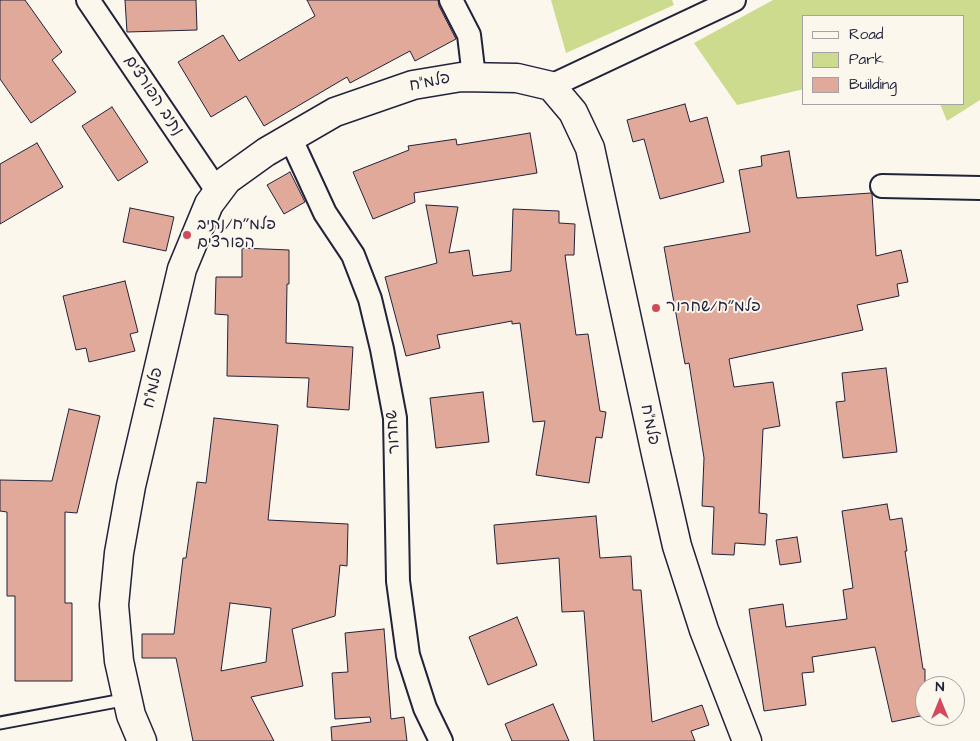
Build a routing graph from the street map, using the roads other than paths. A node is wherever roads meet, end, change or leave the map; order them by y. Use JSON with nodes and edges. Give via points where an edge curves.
{"nodes":[{"id":1,"x":88,"y":0,"type":"edge"},
{"id":2,"x":451,"y":0,"type":"edge"},
{"id":3,"x":734,"y":0,"type":"edge"},
{"id":4,"x":474,"y":77,"type":"junction"},
{"id":5,"x":551,"y":86,"type":"junction"},
{"id":6,"x":290,"y":137,"type":"junction"},
{"id":7,"x":882,"y":186,"type":"dead end"},
{"id":8,"x":980,"y":188,"type":"edge"},
{"id":9,"x":218,"y":192,"type":"junction"},
{"id":10,"x":128,"y":698,"type":"junction"},
{"id":11,"x":0,"y":724,"type":"edge"},
{"id":12,"x":142,"y":741,"type":"edge"},
{"id":13,"x":441,"y":741,"type":"edge"},
{"id":14,"x":747,"y":741,"type":"edge"}],
"edges":[{"from":1,"to":9,"type":"street","name":"נתיב הפורצים"},
{"from":2,"to":4,"type":"street","via":[[469,35]]},
{"from":3,"to":5,"type":"street"},
{"from":4,"to":5,"type":"street","name":"פלמ\"ח","via":[[517,78]]},
{"from":4,"to":6,"type":"street","name":"פלמ\"ח","via":[[413,85],[335,112]]},
{"from":5,"to":14,"type":"street","name":"פלמ\"ח","via":[[573,112],[590,148],[677,546],[704,630]]},
{"from":6,"to":9,"type":"street","name":"פלמ\"ח","via":[[227,180]]},
{"from":6,"to":13,"type":"street","name":"שחרור","via":[[324,213],[353,256],[370,298],[395,418],[398,581],[408,654],[425,708]]},
{"from":7,"to":8,"type":"street"},
{"from":9,"to":10,"type":"street","name":"פלמ\"ח","via":[[209,204],[182,269],[130,496],[114,605]]},
{"from":10,"to":11,"type":"lane"},
{"from":10,"to":12,"type":"street","name":"פלמ\"ח"}]}
